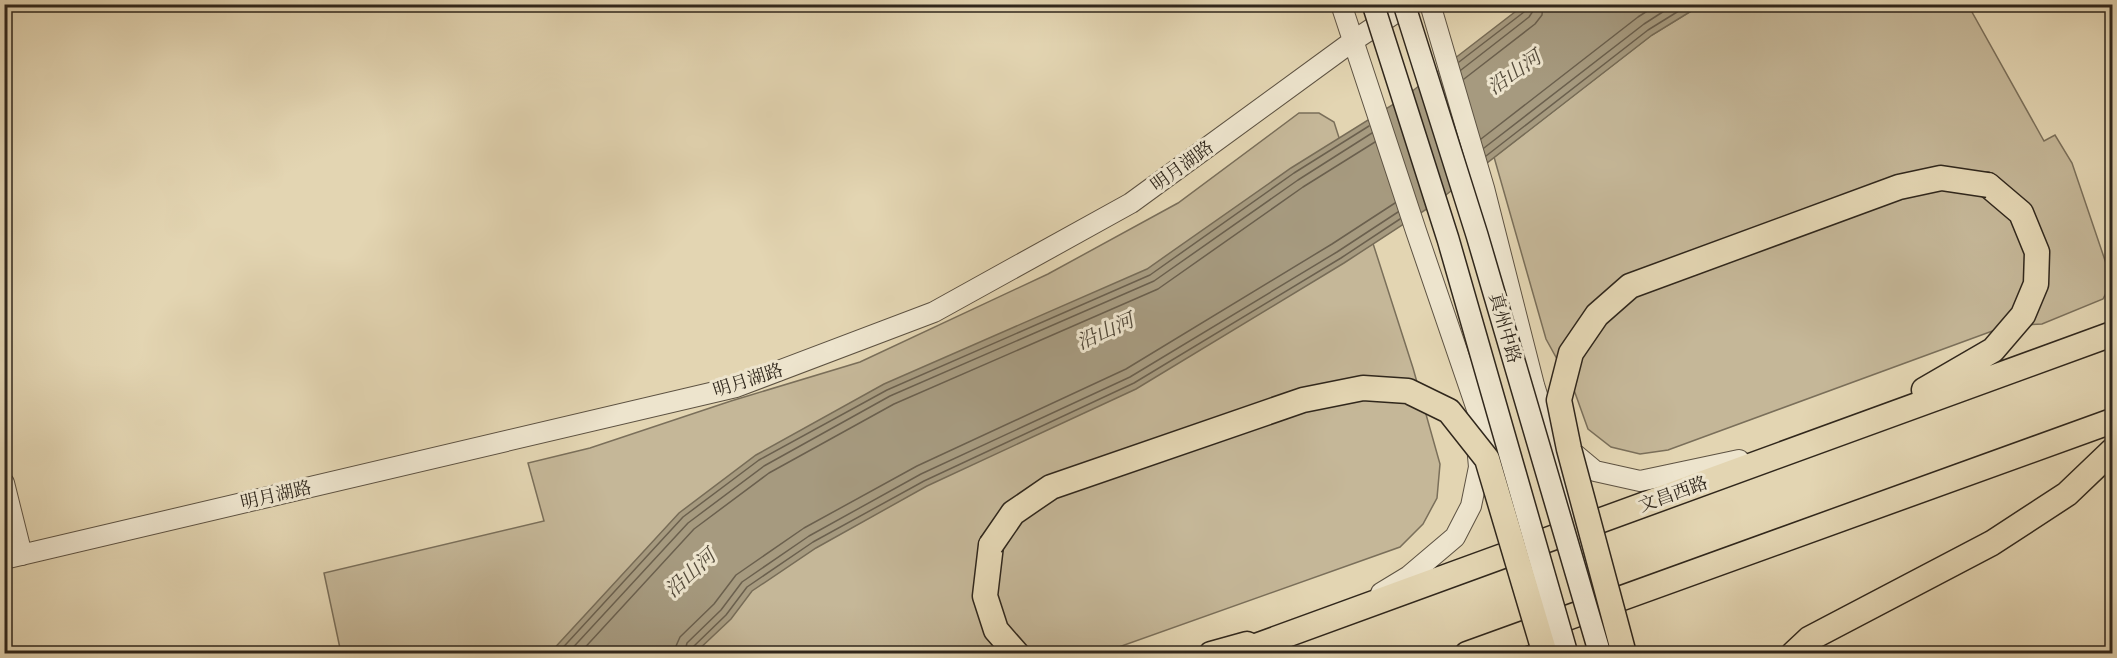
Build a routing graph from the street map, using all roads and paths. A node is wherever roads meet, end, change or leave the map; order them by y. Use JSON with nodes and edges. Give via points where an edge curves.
{"nodes":[{"id":1,"x":1341,"y":4,"type":"edge"},
{"id":2,"x":1373,"y":4,"type":"edge"},
{"id":3,"x":1404,"y":4,"type":"edge"},
{"id":4,"x":1409,"y":4,"type":"edge"},
{"id":5,"x":1430,"y":4,"type":"edge"},
{"id":6,"x":1353,"y":41,"type":"junction"},
{"id":7,"x":2112,"y":334,"type":"edge"},
{"id":8,"x":1534,"y":385,"type":"junction"},
{"id":9,"x":1473,"y":398,"type":"junction"},
{"id":10,"x":1873,"y":420,"type":"junction"},
{"id":11,"x":2112,"y":421,"type":"edge"},
{"id":12,"x":1806,"y":445,"type":"junction"},
{"id":13,"x":2112,"y":452,"type":"edge"},
{"id":14,"x":4,"y":483,"type":"edge"},
{"id":15,"x":1578,"y":529,"type":"junction"},
{"id":16,"x":1525,"y":548,"type":"junction"},
{"id":17,"x":13,"y":557,"type":"edge"},
{"id":18,"x":1598,"y":606,"type":"junction"},
{"id":19,"x":1352,"y":610,"type":"junction"},
{"id":20,"x":1549,"y":624,"type":"junction"},
{"id":21,"x":1285,"y":635,"type":"junction"},
{"id":22,"x":1017,"y":654,"type":"edge"},
{"id":23,"x":1211,"y":654,"type":"edge"},
{"id":24,"x":1234,"y":654,"type":"edge"},
{"id":25,"x":1467,"y":654,"type":"edge"},
{"id":26,"x":1545,"y":654,"type":"edge"},
{"id":27,"x":1567,"y":654,"type":"edge"},
{"id":28,"x":1600,"y":654,"type":"edge"},
{"id":29,"x":1624,"y":654,"type":"edge"},
{"id":30,"x":1793,"y":654,"type":"edge"}],
"edges":[{"from":1,"to":6,"type":"street"},
{"from":2,"to":27,"type":"main road","name":"真州中路","bridge":true,"via":[[1448,239]]},
{"from":3,"to":28,"type":"main road","name":"真州中路","bridge":true,"via":[[1477,235]]},
{"from":4,"to":6,"type":"street","name":"明月湖路"},
{"from":5,"to":8,"type":"street","name":"真州中路","via":[[1484,188]]},
{"from":6,"to":9,"type":"street"},
{"from":6,"to":17,"type":"street","name":"明月湖路","via":[[1131,203],[934,312],[736,387]]},
{"from":7,"to":10,"type":"main road","name":"文昌西路"},
{"from":8,"to":12,"type":"street","via":[[1562,444],[1595,471],[1640,481]]},
{"from":8,"to":15,"type":"street","name":"真州中路"},
{"from":9,"to":16,"type":"street"},
{"from":9,"to":19,"type":"street","via":[[1479,467],[1471,506],[1455,537],[1409,576]]},
{"from":10,"to":12,"type":"main road","name":"文昌西路"},
{"from":10,"to":29,"type":"main road","bridge":true,"via":[[1993,350],[2023,315],[2036,284],[2037,252],[2021,213],[1988,185],[1941,178],[1899,187],[1630,286],[1597,315],[1571,353],[1559,400]]},
{"from":11,"to":18,"type":"main road"},
{"from":12,"to":15,"type":"main road","name":"文昌西路"},
{"from":13,"to":30,"type":"main road","via":[[2067,494],[1992,543],[1809,639]]},
{"from":14,"to":17,"type":"street"},
{"from":15,"to":16,"type":"main road","name":"文昌西路"},
{"from":15,"to":18,"type":"street","name":"真州中路"},
{"from":16,"to":19,"type":"main road","name":"文昌西路"},
{"from":16,"to":20,"type":"street"},
{"from":18,"to":20,"type":"main road"},
{"from":19,"to":21,"type":"main road","name":"文昌西路"},
{"from":20,"to":25,"type":"main road"},
{"from":21,"to":23,"type":"main road"},
{"from":21,"to":24,"type":"main road","name":"文昌西路"},
{"from":22,"to":26,"type":"main road","bridge":true,"via":[[996,630],[985,596],[991,545],[1013,513],[1051,487],[1303,400],[1363,388],[1408,391],[1449,411],[1487,459]]}]}
